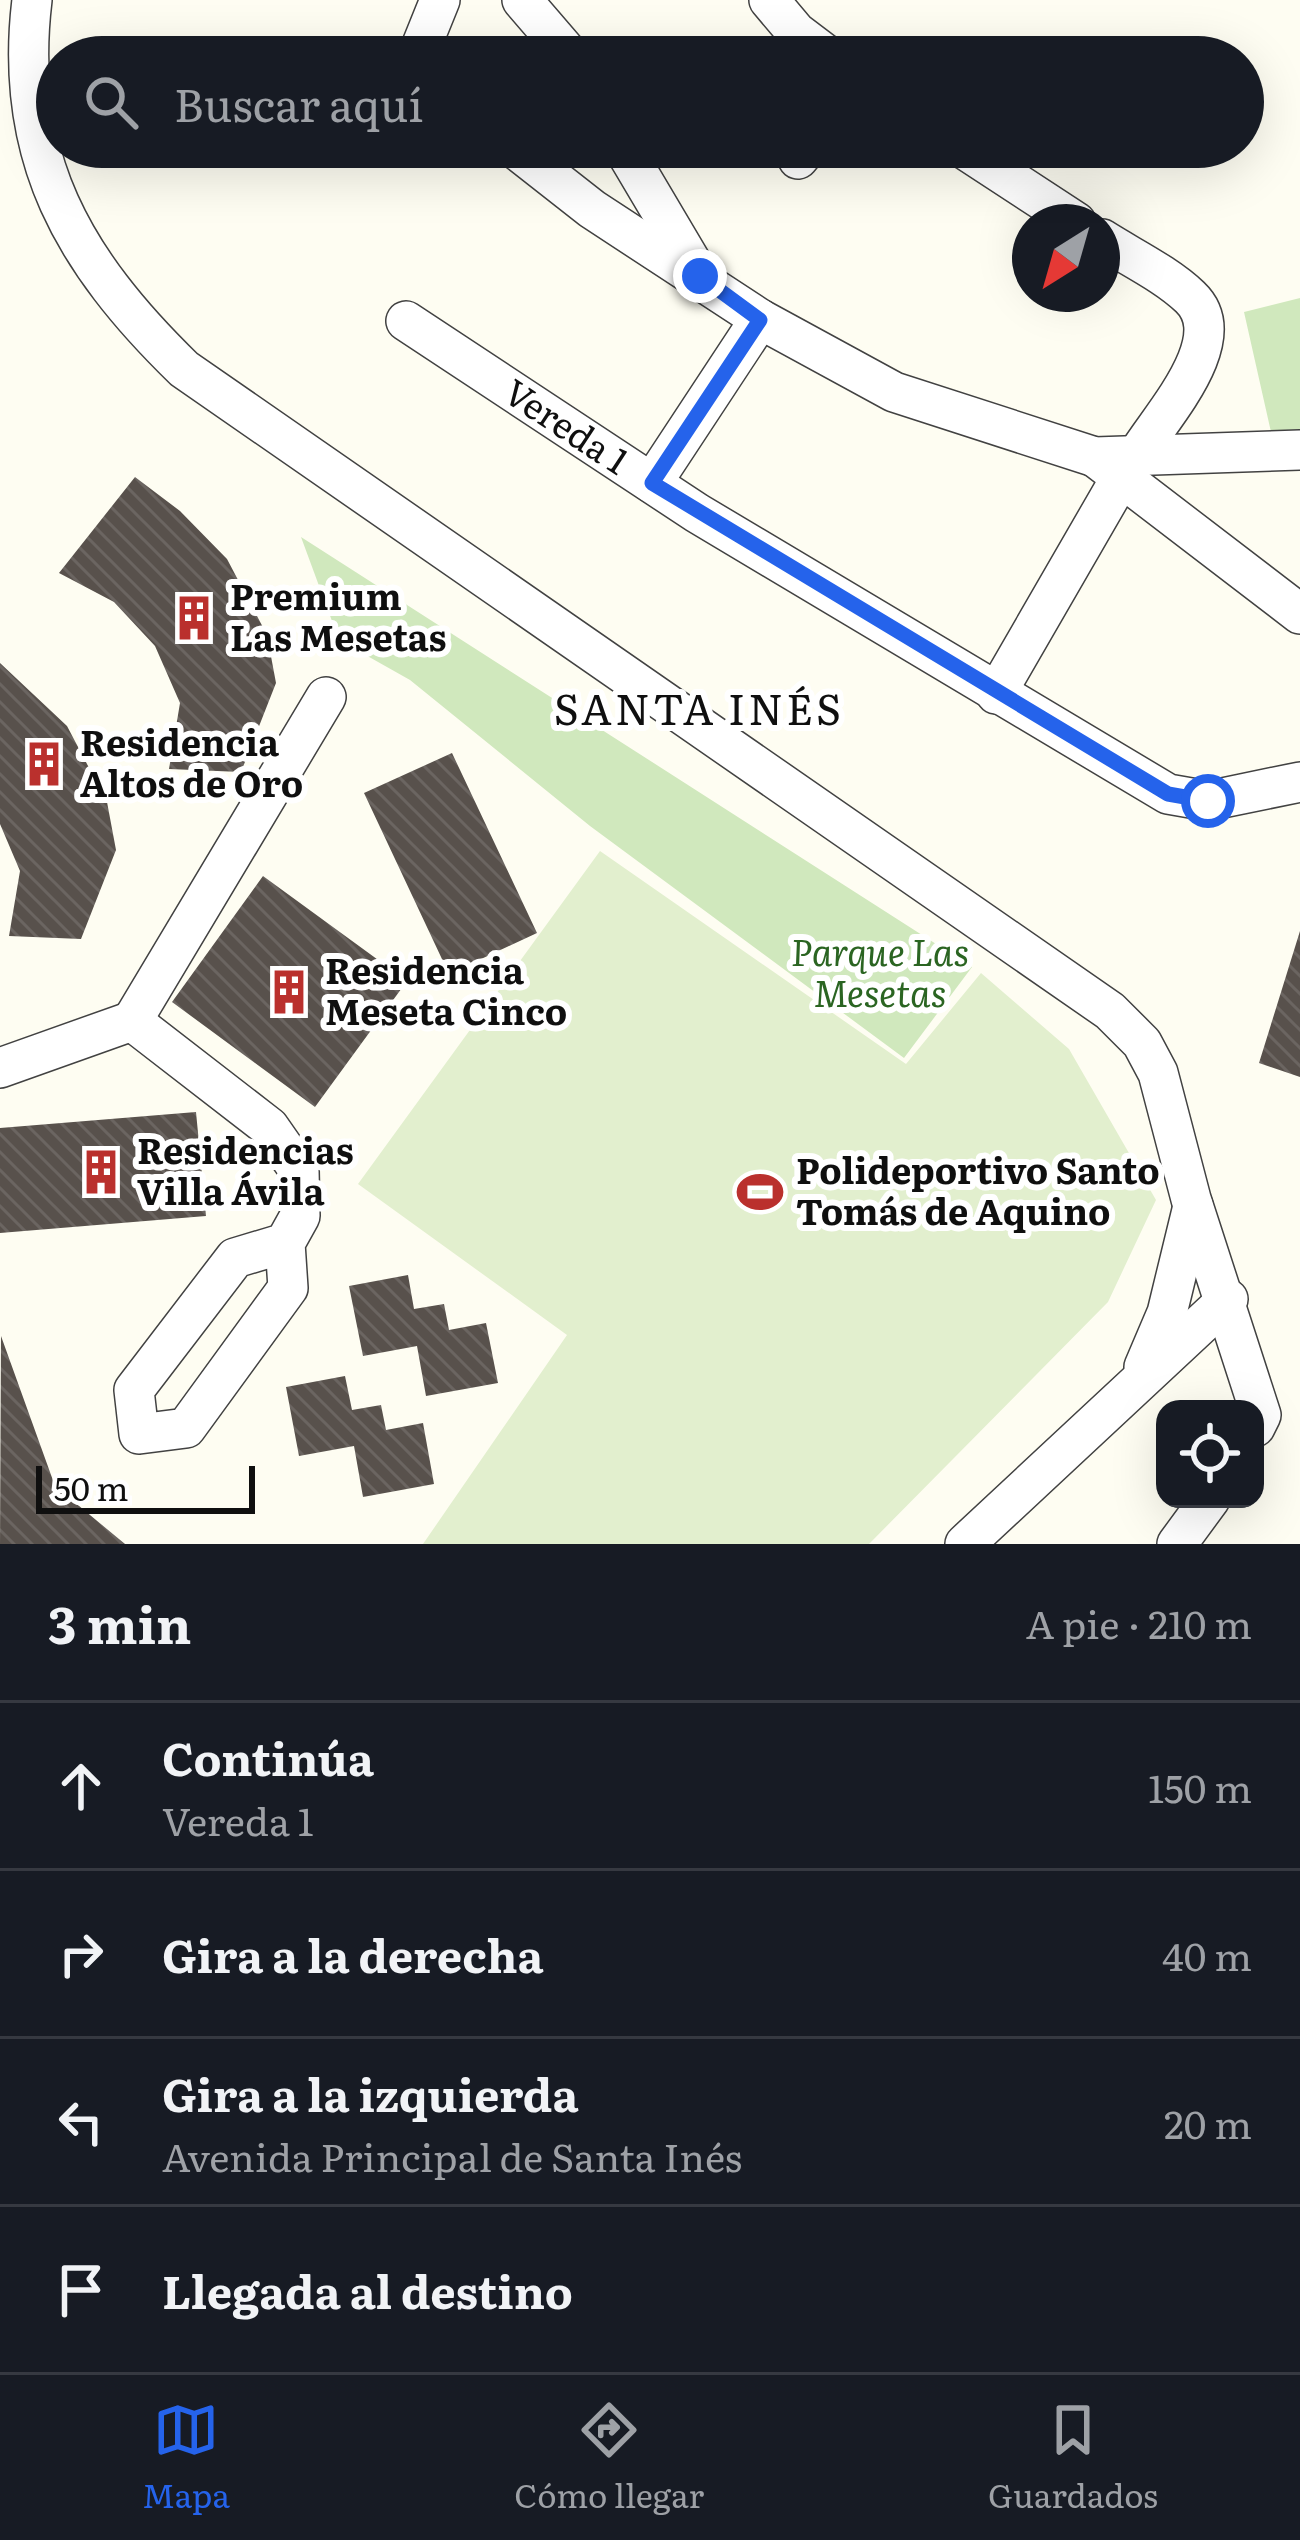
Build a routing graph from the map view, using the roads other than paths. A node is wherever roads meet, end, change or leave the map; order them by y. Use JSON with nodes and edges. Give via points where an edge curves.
{"nodes":[{"id":1,"x":32,"y":0,"type":"edge"},
{"id":2,"x":440,"y":0,"type":"edge"},
{"id":3,"x":522,"y":0,"type":"edge"},
{"id":4,"x":770,"y":0,"type":"edge"},
{"id":5,"x":425,"y":36,"type":"edge"},
{"id":6,"x":553,"y":36,"type":"edge"},
{"id":7,"x":801,"y":36,"type":"edge"},
{"id":8,"x":36,"y":148,"type":"edge"},
{"id":9,"x":44,"y":168,"type":"edge"},
{"id":10,"x":540,"y":168,"type":"edge"},
{"id":11,"x":636,"y":168,"type":"edge"},
{"id":12,"x":993,"y":168,"type":"edge"},
{"id":13,"x":1048,"y":204,"type":"edge"},
{"id":14,"x":1120,"y":251,"type":"edge"},
{"id":15,"x":700,"y":276,"type":"junction"},
{"id":16,"x":760,"y":320,"type":"junction"},
{"id":17,"x":406,"y":321,"type":"dead end"},
{"id":18,"x":1300,"y":450,"type":"edge"},
{"id":19,"x":1119,"y":462,"type":"junction"},
{"id":20,"x":652,"y":483,"type":"junction"},
{"id":21,"x":1300,"y":614,"type":"edge"},
{"id":22,"x":996,"y":694,"type":"junction"},
{"id":23,"x":326,"y":697,"type":"dead end"},
{"id":24,"x":1300,"y":782,"type":"edge"},
{"id":25,"x":132,"y":1021,"type":"junction"},
{"id":26,"x":0,"y":1068,"type":"edge"},
{"id":27,"x":1193,"y":1206,"type":"junction"},
{"id":28,"x":285,"y":1243,"type":"junction"},
{"id":29,"x":1228,"y":1299,"type":"junction"},
{"id":30,"x":1138,"y":1383,"type":"junction"},
{"id":31,"x":1257,"y":1400,"type":"edge"},
{"id":32,"x":1203,"y":1508,"type":"edge"},
{"id":33,"x":965,"y":1544,"type":"edge"},
{"id":34,"x":1177,"y":1544,"type":"edge"}],
"edges":[{"from":1,"to":8,"type":"street","via":[[29,115]]},
{"from":2,"to":5,"type":"street"},
{"from":3,"to":6,"type":"street"},
{"from":4,"to":7,"type":"street"},
{"from":9,"to":27,"type":"street","via":[[98,268],[184,369],[1110,1011],[1158,1073]]},
{"from":10,"to":15,"type":"street"},
{"from":11,"to":15,"type":"street"},
{"from":12,"to":13,"type":"street"},
{"from":14,"to":19,"type":"street","via":[[1191,298],[1207,323],[1204,347]]},
{"from":15,"to":16,"type":"street"},
{"from":16,"to":19,"type":"street","via":[[894,392]]},
{"from":16,"to":20,"type":"street"},
{"from":17,"to":20,"type":"street","name":"Vereda 1"},
{"from":18,"to":19,"type":"street"},
{"from":19,"to":21,"type":"street"},
{"from":19,"to":22,"type":"street"},
{"from":20,"to":22,"type":"street","name":"Vereda 1"},
{"from":22,"to":24,"type":"street","name":"Vereda 1","via":[[1168,794],[1208,801]]},
{"from":23,"to":25,"type":"street"},
{"from":25,"to":26,"type":"street"},
{"from":25,"to":28,"type":"street","via":[[279,1142],[298,1170],[300,1216]]},
{"from":27,"to":29,"type":"street"},
{"from":27,"to":30,"type":"street","via":[[1167,1313]]},
{"from":28,"to":28,"type":"street","via":[[236,1258],[134,1390],[140,1434],[186,1428],[211,1399],[288,1288]]},
{"from":29,"to":30,"type":"street"},
{"from":29,"to":31,"type":"street"},
{"from":30,"to":33,"type":"street"},
{"from":32,"to":34,"type":"street"}]}
